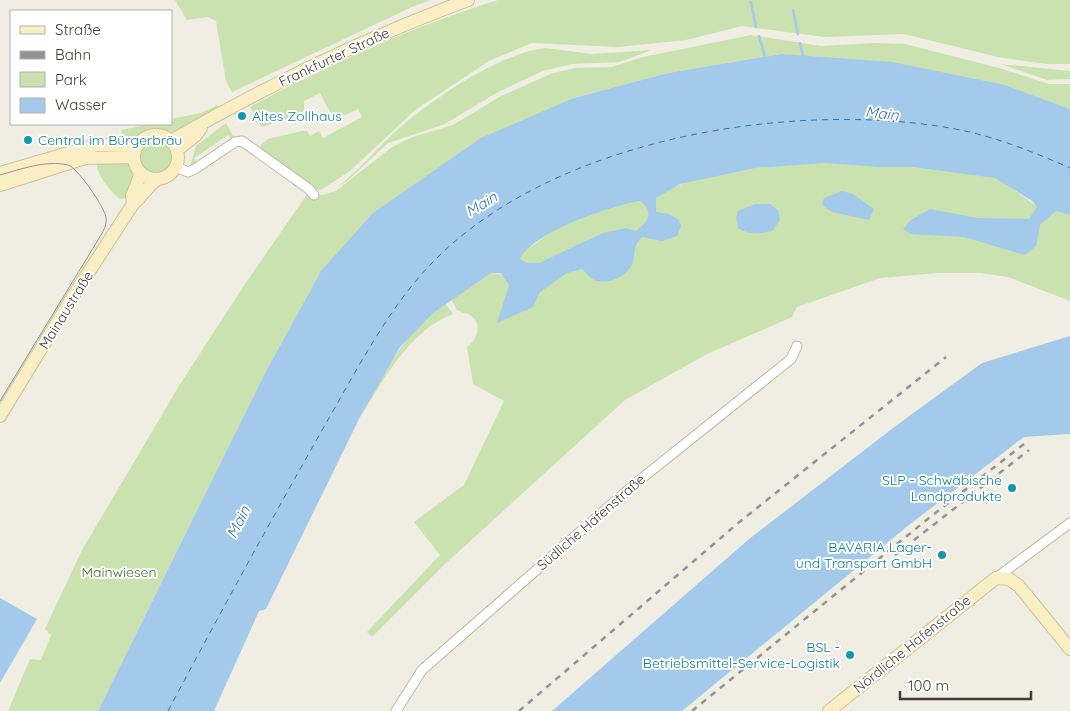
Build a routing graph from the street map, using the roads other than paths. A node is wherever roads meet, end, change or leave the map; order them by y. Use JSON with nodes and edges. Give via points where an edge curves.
{"nodes":[{"id":1,"x":468,"y":0,"type":"edge"},
{"id":2,"x":174,"y":145,"type":"junction"},
{"id":3,"x":135,"y":153,"type":"junction"},
{"id":4,"x":180,"y":169,"type":"junction"},
{"id":5,"x":0,"y":173,"type":"edge"},
{"id":6,"x":141,"y":173,"type":"junction"},
{"id":7,"x":158,"y":179,"type":"junction"},
{"id":8,"x":0,"y":185,"type":"edge"},
{"id":9,"x":314,"y":195,"type":"dead end"},
{"id":10,"x":132,"y":204,"type":"junction"},
{"id":11,"x":798,"y":346,"type":"dead end"},
{"id":12,"x":0,"y":416,"type":"edge"},
{"id":13,"x":1070,"y":523,"type":"edge"},
{"id":14,"x":996,"y":578,"type":"junction"},
{"id":15,"x":1070,"y":649,"type":"edge"},
{"id":16,"x":396,"y":711,"type":"edge"},
{"id":17,"x":829,"y":711,"type":"edge"}],
"edges":[{"from":1,"to":2,"type":"main road","name":"Frankfurter Straße","via":[[356,45],[267,89],[204,124],[196,135]]},
{"from":2,"to":3,"type":"main road","via":[[165,137],[152,135],[145,138]]},
{"from":2,"to":4,"type":"main road"},
{"from":3,"to":5,"type":"main road","via":[[132,145],[96,145]]},
{"from":3,"to":6,"type":"main road"},
{"from":3,"to":8,"type":"main road","via":[[85,158]]},
{"from":4,"to":7,"type":"main road"},
{"from":4,"to":9,"type":"street","via":[[195,170],[235,142],[242,141]]},
{"from":6,"to":7,"type":"main road"},
{"from":6,"to":10,"type":"main road","name":"Mainaustraße"},
{"from":7,"to":10,"type":"main road","name":"Mainaustraße","via":[[147,186],[139,200]]},
{"from":10,"to":12,"type":"main road","name":"Mainaustraße"},
{"from":11,"to":16,"type":"street","name":"Südliche Hafenstraße","via":[[791,359],[636,483],[422,670]]},
{"from":13,"to":14,"type":"street","name":"Nördliche Hafenstraße"},
{"from":14,"to":15,"type":"main road","via":[[1009,579],[1019,586]]},
{"from":14,"to":17,"type":"main road","name":"Nördliche Hafenstraße"}]}
